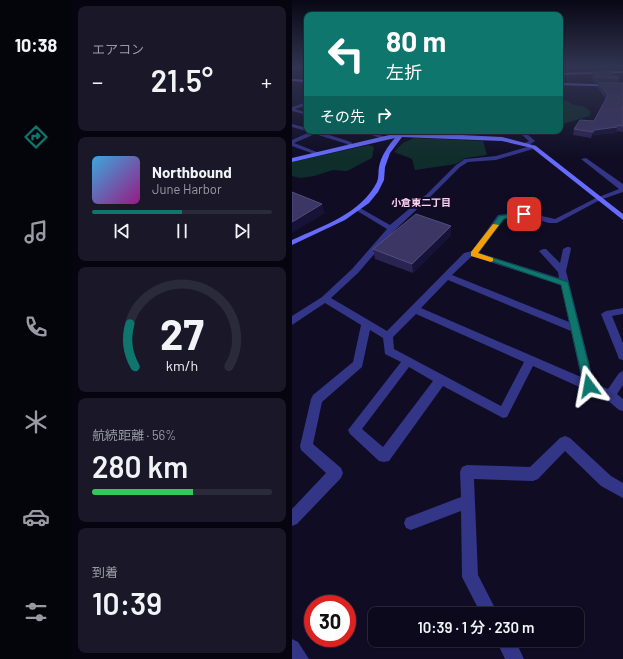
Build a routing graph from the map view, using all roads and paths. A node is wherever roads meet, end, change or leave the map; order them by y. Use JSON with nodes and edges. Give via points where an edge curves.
{"nodes":[{"id":1,"x":304,"y":104,"type":"edge"},
{"id":2,"x":292,"y":110,"type":"edge"},
{"id":3,"x":304,"y":113,"type":"edge"},
{"id":4,"x":292,"y":125,"type":"edge"},
{"id":5,"x":304,"y":129,"type":"edge"},
{"id":6,"x":309,"y":134,"type":"edge"},
{"id":7,"x":324,"y":134,"type":"edge"},
{"id":8,"x":373,"y":134,"type":"edge"},
{"id":9,"x":387,"y":134,"type":"edge"},
{"id":10,"x":398,"y":134,"type":"edge"},
{"id":11,"x":402,"y":134,"type":"edge"},
{"id":12,"x":420,"y":134,"type":"edge"},
{"id":13,"x":524,"y":134,"type":"edge"},
{"id":14,"x":383,"y":137,"type":"junction"},
{"id":15,"x":292,"y":143,"type":"edge"},
{"id":16,"x":351,"y":146,"type":"junction"},
{"id":17,"x":530,"y":146,"type":"junction"},
{"id":18,"x":319,"y":154,"type":"junction"},
{"id":19,"x":584,"y":159,"type":"dead end"},
{"id":20,"x":292,"y":160,"type":"edge"},
{"id":21,"x":623,"y":186,"type":"edge"},
{"id":22,"x":598,"y":199,"type":"junction"},
{"id":23,"x":358,"y":209,"type":"junction"},
{"id":24,"x":621,"y":215,"type":"edge"},
{"id":25,"x":391,"y":229,"type":"junction"},
{"id":26,"x":292,"y":243,"type":"edge"},
{"id":27,"x":567,"y":249,"type":"dead end"},
{"id":28,"x":543,"y":251,"type":"dead end"},
{"id":29,"x":474,"y":254,"type":"junction"},
{"id":30,"x":562,"y":271,"type":"junction"},
{"id":31,"x":446,"y":276,"type":"junction"},
{"id":32,"x":565,"y":284,"type":"junction"},
{"id":33,"x":325,"y":299,"type":"junction"},
{"id":34,"x":414,"y":309,"type":"junction"},
{"id":35,"x":623,"y":311,"type":"edge"},
{"id":36,"x":292,"y":321,"type":"edge"},
{"id":37,"x":366,"y":323,"type":"junction"},
{"id":38,"x":576,"y":328,"type":"junction"},
{"id":39,"x":388,"y":336,"type":"junction"},
{"id":40,"x":623,"y":356,"type":"edge"},
{"id":41,"x":532,"y":360,"type":"junction"},
{"id":42,"x":408,"y":361,"type":"junction"},
{"id":43,"x":623,"y":376,"type":"edge"},
{"id":44,"x":441,"y":379,"type":"junction"},
{"id":45,"x":589,"y":386,"type":"junction"},
{"id":46,"x":610,"y":395,"type":"junction"},
{"id":47,"x":623,"y":406,"type":"edge"},
{"id":48,"x":623,"y":491,"type":"edge"},
{"id":49,"x":468,"y":501,"type":"junction"},
{"id":50,"x":292,"y":519,"type":"edge"},
{"id":51,"x":411,"y":523,"type":"dead end"},
{"id":52,"x":486,"y":607,"type":"edge"},
{"id":53,"x":509,"y":647,"type":"edge"},
{"id":54,"x":292,"y":648,"type":"edge"},
{"id":55,"x":300,"y":659,"type":"edge"},
{"id":56,"x":515,"y":659,"type":"edge"}],
"edges":[{"from":1,"to":2,"type":"street"},
{"from":2,"to":3,"type":"street"},
{"from":4,"to":5,"type":"street"},
{"from":6,"to":15,"type":"street"},
{"from":7,"to":16,"type":"street"},
{"from":8,"to":14,"type":"street"},
{"from":9,"to":14,"type":"street"},
{"from":10,"to":14,"type":"street"},
{"from":11,"to":23,"type":"street","via":[[384,160],[376,190]]},
{"from":12,"to":17,"type":"street","via":[[502,139]]},
{"from":13,"to":17,"type":"street","via":[[532,141]]},
{"from":14,"to":16,"type":"street"},
{"from":15,"to":18,"type":"street"},
{"from":16,"to":18,"type":"street"},
{"from":17,"to":22,"type":"street"},
{"from":17,"to":25,"type":"street","via":[[496,158],[467,160]]},
{"from":18,"to":20,"type":"street"},
{"from":19,"to":21,"type":"street"},
{"from":21,"to":22,"type":"street","via":[[622,190]]},
{"from":22,"to":24,"type":"street"},
{"from":22,"to":29,"type":"street","via":[[552,222],[524,214],[502,217]]},
{"from":23,"to":25,"type":"street"},
{"from":23,"to":26,"type":"street","via":[[340,221]]},
{"from":25,"to":33,"type":"street"},
{"from":27,"to":30,"type":"street"},
{"from":28,"to":30,"type":"street"},
{"from":29,"to":31,"type":"street","via":[[467,255]]},
{"from":29,"to":32,"type":"street"},
{"from":30,"to":32,"type":"street"},
{"from":31,"to":34,"type":"street"},
{"from":31,"to":38,"type":"street"},
{"from":32,"to":38,"type":"street"},
{"from":33,"to":36,"type":"street"},
{"from":33,"to":37,"type":"street"},
{"from":34,"to":39,"type":"street"},
{"from":34,"to":41,"type":"street"},
{"from":35,"to":40,"type":"street","via":[[606,314]]},
{"from":37,"to":39,"type":"street"},
{"from":37,"to":50,"type":"street","via":[[358,364],[317,399],[306,446],[336,473]]},
{"from":38,"to":45,"type":"street"},
{"from":39,"to":42,"type":"street","via":[[389,351]]},
{"from":41,"to":44,"type":"street","via":[[503,413]]},
{"from":41,"to":45,"type":"street"},
{"from":42,"to":44,"type":"street"},
{"from":42,"to":44,"type":"street","via":[[354,430],[384,456]]},
{"from":43,"to":46,"type":"street"},
{"from":45,"to":46,"type":"street"},
{"from":46,"to":47,"type":"street"},
{"from":48,"to":49,"type":"street","via":[[606,481],[565,442],[533,474],[467,472]]},
{"from":49,"to":51,"type":"street"},
{"from":49,"to":52,"type":"street","via":[[470,577]]},
{"from":53,"to":56,"type":"street"},
{"from":54,"to":55,"type":"street"}]}
